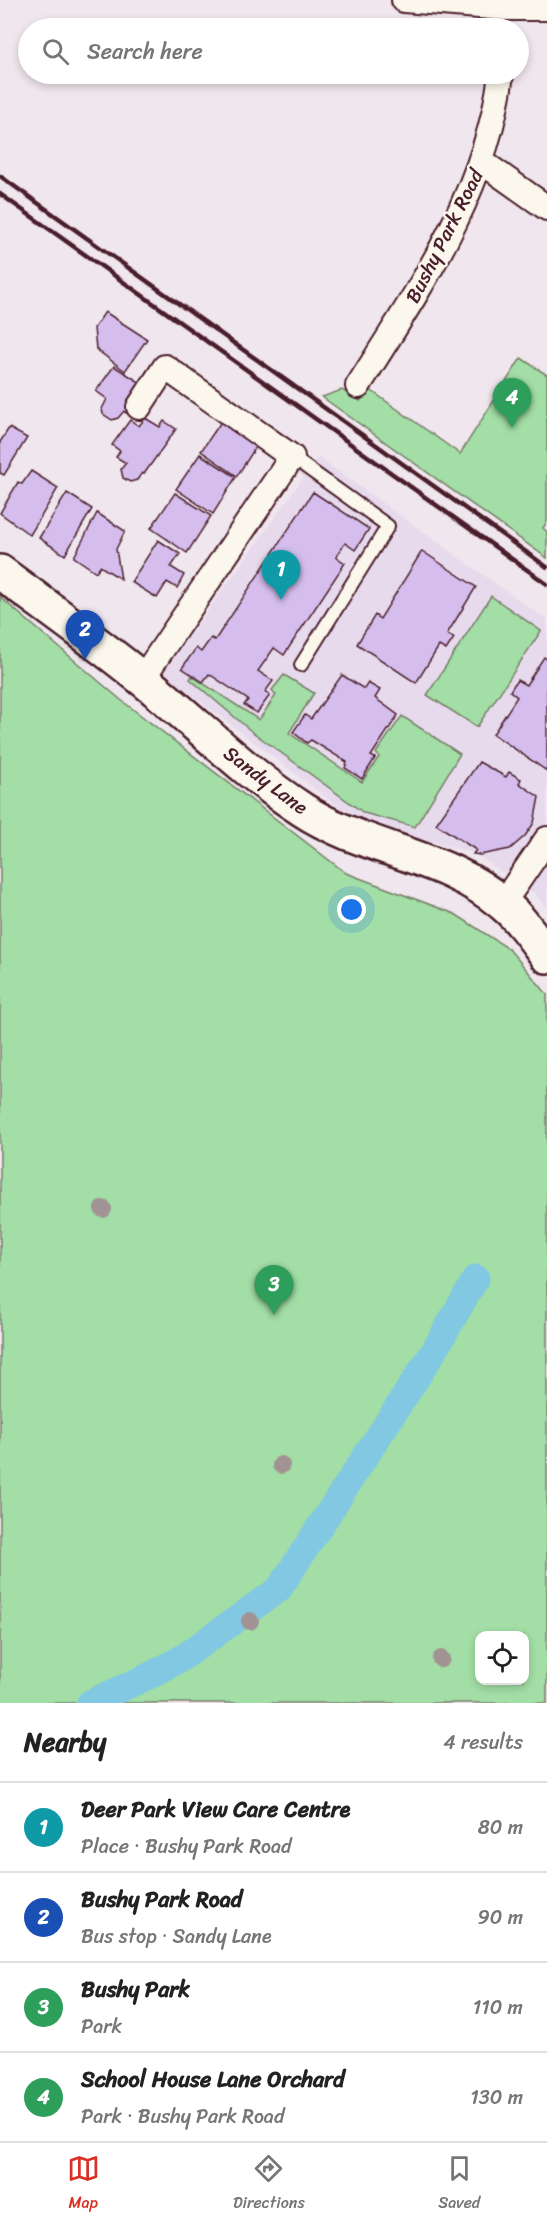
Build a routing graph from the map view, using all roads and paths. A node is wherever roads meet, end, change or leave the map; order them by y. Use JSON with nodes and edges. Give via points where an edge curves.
{"nodes":[{"id":1,"x":404,"y":0,"type":"edge"},
{"id":2,"x":547,"y":8,"type":"edge"},
{"id":3,"x":504,"y":12,"type":"edge"},
{"id":4,"x":499,"y":84,"type":"edge"},
{"id":5,"x":482,"y":162,"type":"junction"},
{"id":6,"x":547,"y":208,"type":"edge"},
{"id":7,"x":358,"y":386,"type":"dead end"},
{"id":8,"x":139,"y":407,"type":"dead end"},
{"id":9,"x":292,"y":457,"type":"junction"},
{"id":10,"x":0,"y":572,"type":"edge"},
{"id":11,"x":301,"y":666,"type":"dead end"},
{"id":12,"x":142,"y":679,"type":"junction"},
{"id":13,"x":547,"y":839,"type":"edge"},
{"id":14,"x":503,"y":903,"type":"junction"},
{"id":15,"x":547,"y":956,"type":"edge"}],
"edges":[{"from":1,"to":3,"type":"street"},
{"from":2,"to":3,"type":"street"},
{"from":4,"to":5,"type":"street","name":"Bushy Park Road"},
{"from":5,"to":6,"type":"street"},
{"from":5,"to":7,"type":"street","name":"Bushy Park Road","via":[[426,277]]},
{"from":8,"to":9,"type":"street","via":[[165,368]]},
{"from":9,"to":11,"type":"lane","via":[[388,526]]},
{"from":9,"to":12,"type":"street"},
{"from":10,"to":12,"type":"main road","name":"Sandy Lane"},
{"from":12,"to":14,"type":"main road","name":"Sandy Lane","via":[[264,783],[305,812],[358,838],[467,880]]},
{"from":13,"to":14,"type":"street"},
{"from":14,"to":15,"type":"main road","name":"Sandy Lane"}]}
